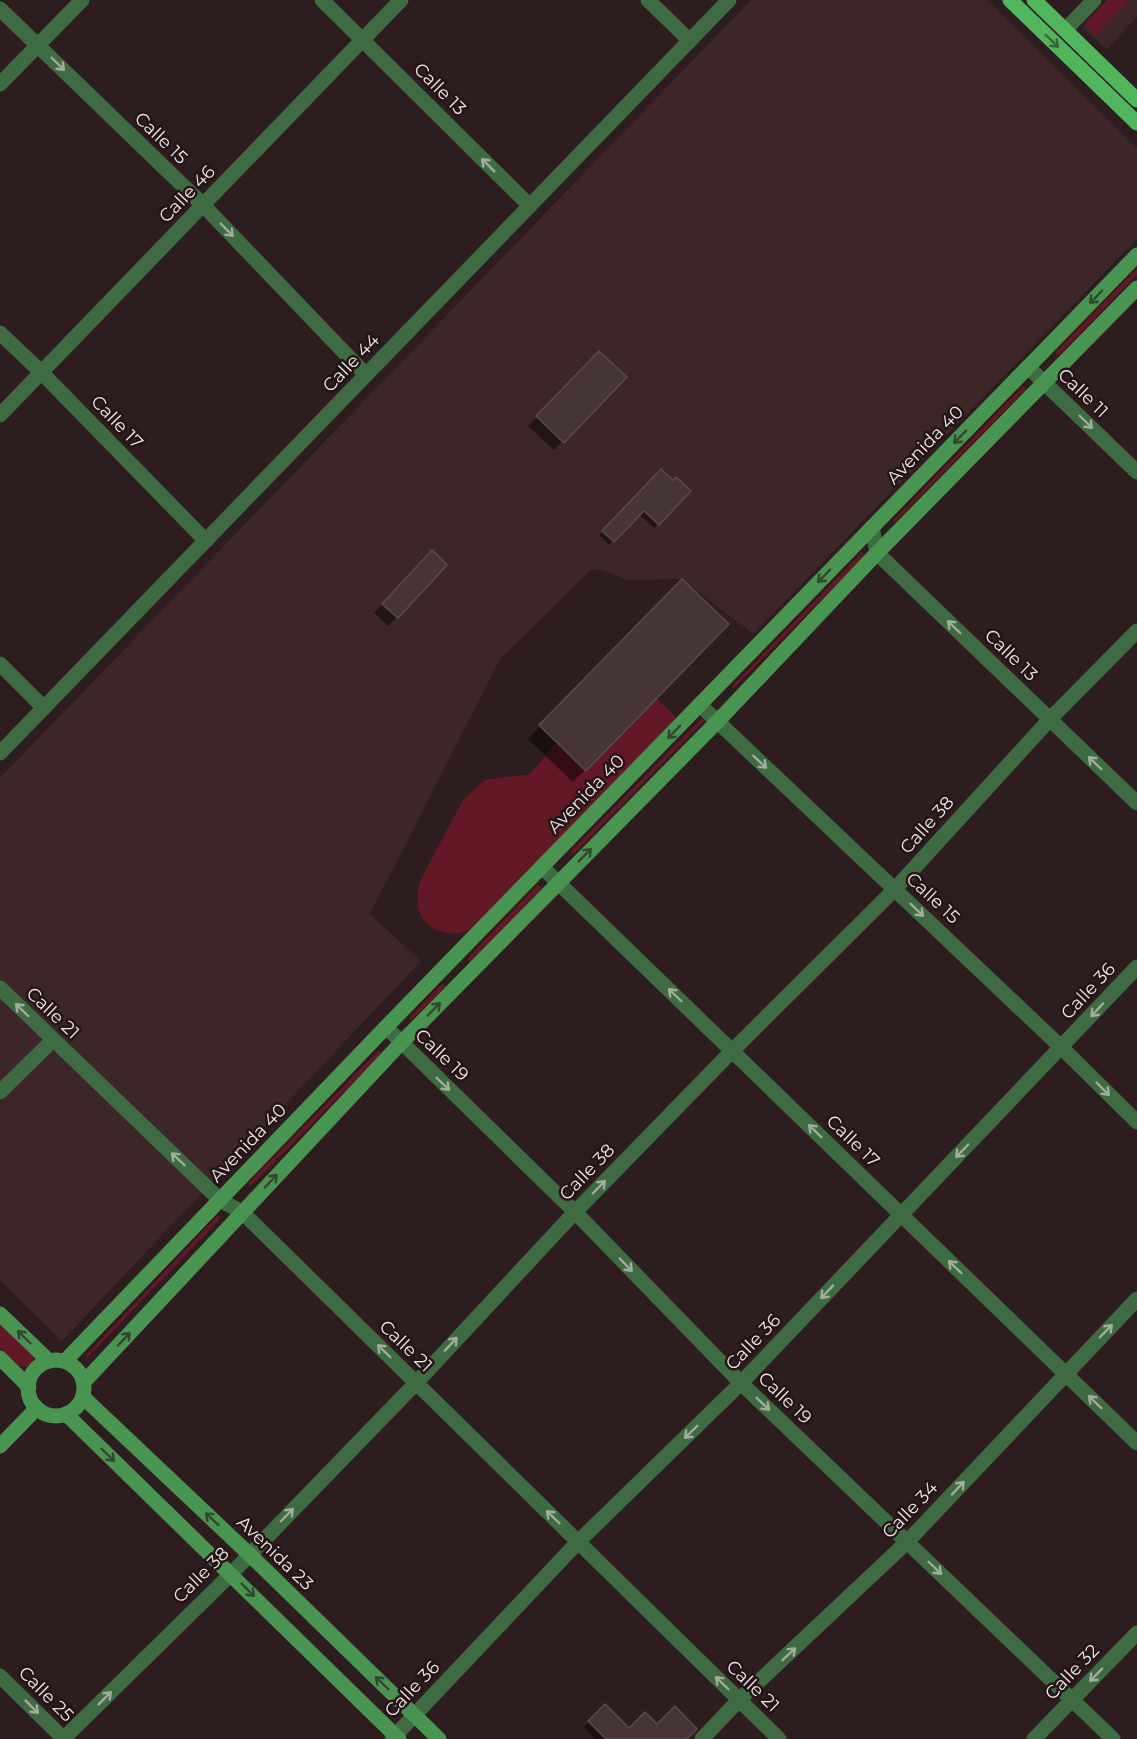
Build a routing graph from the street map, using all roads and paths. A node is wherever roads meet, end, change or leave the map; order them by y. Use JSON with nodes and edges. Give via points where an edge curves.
{"nodes":[{"id":1,"x":82,"y":0,"type":"edge"},
{"id":2,"x":322,"y":0,"type":"edge"},
{"id":3,"x":401,"y":0,"type":"edge"},
{"id":4,"x":648,"y":0,"type":"edge"},
{"id":5,"x":729,"y":0,"type":"edge"},
{"id":6,"x":1010,"y":0,"type":"edge"},
{"id":7,"x":1034,"y":0,"type":"edge"},
{"id":8,"x":1094,"y":0,"type":"edge"},
{"id":9,"x":0,"y":9,"type":"edge"},
{"id":10,"x":1065,"y":30,"type":"junction"},
{"id":11,"x":363,"y":40,"type":"junction"},
{"id":12,"x":690,"y":41,"type":"junction"},
{"id":13,"x":38,"y":45,"type":"junction"},
{"id":14,"x":0,"y":84,"type":"edge"},
{"id":15,"x":1137,"y":100,"type":"edge"},
{"id":16,"x":1137,"y":123,"type":"edge"},
{"id":17,"x":203,"y":206,"type":"junction"},
{"id":18,"x":530,"y":206,"type":"junction"},
{"id":19,"x":1137,"y":255,"type":"edge"},
{"id":20,"x":1137,"y":288,"type":"edge"},
{"id":21,"x":0,"y":333,"type":"edge"},
{"id":22,"x":1028,"y":367,"type":"junction"},
{"id":23,"x":42,"y":372,"type":"junction"},
{"id":24,"x":366,"y":375,"type":"junction"},
{"id":25,"x":1044,"y":382,"type":"junction"},
{"id":26,"x":0,"y":415,"type":"edge"},
{"id":27,"x":1137,"y":472,"type":"edge"},
{"id":28,"x":872,"y":527,"type":"junction"},
{"id":29,"x":206,"y":541,"type":"junction"},
{"id":30,"x":877,"y":553,"type":"junction"},
{"id":31,"x":1137,"y":631,"type":"edge"},
{"id":32,"x":0,"y":664,"type":"edge"},
{"id":33,"x":700,"y":705,"type":"junction"},
{"id":34,"x":44,"y":708,"type":"junction"},
{"id":35,"x":1050,"y":719,"type":"junction"},
{"id":36,"x":717,"y":722,"type":"junction"},
{"id":37,"x":0,"y":753,"type":"edge"},
{"id":38,"x":1137,"y":803,"type":"edge"},
{"id":39,"x":542,"y":867,"type":"junction"},
{"id":40,"x":558,"y":882,"type":"junction"},
{"id":41,"x":895,"y":889,"type":"junction"},
{"id":42,"x":1137,"y":967,"type":"edge"},
{"id":43,"x":0,"y":988,"type":"edge"},
{"id":44,"x":386,"y":1027,"type":"junction"},
{"id":45,"x":53,"y":1040,"type":"junction"},
{"id":46,"x":402,"y":1043,"type":"junction"},
{"id":47,"x":1062,"y":1048,"type":"junction"},
{"id":48,"x":732,"y":1051,"type":"junction"},
{"id":49,"x":0,"y":1092,"type":"edge"},
{"id":50,"x":1137,"y":1122,"type":"edge"},
{"id":51,"x":220,"y":1200,"type":"junction"},
{"id":52,"x":242,"y":1212,"type":"junction"},
{"id":53,"x":575,"y":1212,"type":"junction"},
{"id":54,"x":900,"y":1214,"type":"junction"},
{"id":55,"x":1137,"y":1299,"type":"edge"},
{"id":56,"x":0,"y":1314,"type":"edge"},
{"id":57,"x":0,"y":1359,"type":"edge"},
{"id":58,"x":49,"y":1361,"type":"junction"},
{"id":59,"x":65,"y":1361,"type":"junction"},
{"id":60,"x":1066,"y":1374,"type":"junction"},
{"id":61,"x":416,"y":1383,"type":"junction"},
{"id":62,"x":741,"y":1383,"type":"junction"},
{"id":63,"x":29,"y":1387,"type":"junction"},
{"id":64,"x":83,"y":1389,"type":"junction"},
{"id":65,"x":37,"y":1408,"type":"junction"},
{"id":66,"x":66,"y":1414,"type":"junction"},
{"id":67,"x":1137,"y":1443,"type":"edge"},
{"id":68,"x":0,"y":1446,"type":"edge"},
{"id":69,"x":578,"y":1542,"type":"junction"},
{"id":70,"x":907,"y":1542,"type":"junction"},
{"id":71,"x":249,"y":1554,"type":"junction"},
{"id":72,"x":231,"y":1574,"type":"junction"},
{"id":73,"x":1137,"y":1633,"type":"edge"},
{"id":74,"x":0,"y":1676,"type":"edge"},
{"id":75,"x":1072,"y":1699,"type":"junction"},
{"id":76,"x":740,"y":1700,"type":"junction"},
{"id":77,"x":415,"y":1715,"type":"junction"},
{"id":78,"x":395,"y":1738,"type":"edge"},
{"id":79,"x":64,"y":1739,"type":"edge"},
{"id":80,"x":439,"y":1739,"type":"edge"},
{"id":81,"x":702,"y":1739,"type":"edge"},
{"id":82,"x":779,"y":1739,"type":"edge"},
{"id":83,"x":1034,"y":1739,"type":"edge"},
{"id":84,"x":1113,"y":1739,"type":"edge"}],
"edges":[{"from":1,"to":13,"type":"street"},
{"from":2,"to":11,"type":"street","name":"Calle 13"},
{"from":3,"to":11,"type":"street","name":"Calle 46"},
{"from":4,"to":12,"type":"street"},
{"from":5,"to":12,"type":"street","name":"Calle 44"},
{"from":6,"to":16,"type":"main road","one_way":true},
{"from":7,"to":10,"type":"main road"},
{"from":8,"to":10,"type":"street"},
{"from":9,"to":13,"type":"street","name":"Calle 15"},
{"from":10,"to":15,"type":"main road"},
{"from":11,"to":17,"type":"street","name":"Calle 46"},
{"from":18,"to":11,"type":"street","name":"Calle 13","one_way":true},
{"from":12,"to":18,"type":"street","name":"Calle 44"},
{"from":13,"to":14,"type":"street"},
{"from":13,"to":17,"type":"street","name":"Calle 15","one_way":true},
{"from":17,"to":23,"type":"street","name":"Calle 46"},
{"from":17,"to":24,"type":"street","name":"Calle 15","one_way":true},
{"from":18,"to":24,"type":"street","name":"Calle 44"},
{"from":19,"to":22,"type":"main road","name":"Avenida 40","one_way":true},
{"from":20,"to":25,"type":"main road"},
{"from":21,"to":23,"type":"street","name":"Calle 17"},
{"from":22,"to":25,"type":"street","name":"Calle 11"},
{"from":22,"to":28,"type":"main road","name":"Avenida 40","one_way":true},
{"from":23,"to":26,"type":"street","name":"Calle 46"},
{"from":23,"to":29,"type":"street","name":"Calle 17"},
{"from":24,"to":29,"type":"street","name":"Calle 44"},
{"from":25,"to":27,"type":"street","name":"Calle 11","one_way":true},
{"from":25,"to":30,"type":"main road"},
{"from":28,"to":30,"type":"street"},
{"from":28,"to":33,"type":"main road","name":"Avenida 40","one_way":true},
{"from":29,"to":34,"type":"street","name":"Calle 44"},
{"from":35,"to":30,"type":"street","name":"Calle 13","one_way":true},
{"from":30,"to":36,"type":"main road"},
{"from":31,"to":35,"type":"street","name":"Calle 38"},
{"from":32,"to":34,"type":"street"},
{"from":33,"to":36,"type":"street","name":"Calle 15"},
{"from":33,"to":39,"type":"main road","name":"Avenida 40","one_way":true},
{"from":34,"to":37,"type":"street","name":"Calle 44"},
{"from":38,"to":35,"type":"street","name":"Calle 13","one_way":true},
{"from":35,"to":41,"type":"street","name":"Calle 38"},
{"from":40,"to":36,"type":"main road","one_way":true},
{"from":36,"to":41,"type":"street","name":"Calle 15","one_way":true},
{"from":39,"to":40,"type":"street","name":"Calle 17"},
{"from":39,"to":44,"type":"main road","name":"Avenida 40"},
{"from":46,"to":40,"type":"main road","one_way":true},
{"from":48,"to":40,"type":"street","name":"Calle 17","one_way":true},
{"from":41,"to":47,"type":"street","name":"Calle 15","one_way":true},
{"from":41,"to":48,"type":"street","name":"Calle 38"},
{"from":42,"to":47,"type":"street","name":"Calle 36","one_way":true},
{"from":45,"to":43,"type":"street","name":"Calle 21","one_way":true},
{"from":44,"to":46,"type":"street","name":"Calle 19"},
{"from":44,"to":51,"type":"main road","name":"Avenida 40"},
{"from":45,"to":49,"type":"street"},
{"from":51,"to":45,"type":"street","name":"Calle 21","one_way":true},
{"from":52,"to":46,"type":"main road","one_way":true},
{"from":46,"to":53,"type":"street","name":"Calle 19","one_way":true},
{"from":47,"to":50,"type":"street","name":"Calle 15","one_way":true},
{"from":47,"to":54,"type":"street","name":"Calle 36","one_way":true},
{"from":53,"to":48,"type":"street","name":"Calle 38","one_way":true},
{"from":54,"to":48,"type":"street","name":"Calle 17","one_way":true},
{"from":51,"to":52,"type":"street","name":"Calle 21"},
{"from":51,"to":59,"type":"main road","name":"Avenida 40"},
{"from":61,"to":52,"type":"street","name":"Calle 21","one_way":true},
{"from":64,"to":52,"type":"main road","one_way":true},
{"from":61,"to":53,"type":"street","name":"Calle 38","one_way":true},
{"from":53,"to":62,"type":"street","name":"Calle 19","one_way":true},
{"from":60,"to":54,"type":"street","name":"Calle 17","one_way":true},
{"from":54,"to":62,"type":"street","name":"Calle 36","one_way":true},
{"from":60,"to":55,"type":"street","name":"Calle 34","one_way":true},
{"from":58,"to":56,"type":"main road","one_way":true},
{"from":57,"to":63,"type":"main road"},
{"from":58,"to":59,"type":"main road"},
{"from":58,"to":63,"type":"main road","via":[[35,1370]]},
{"from":59,"to":64,"type":"main road","via":[[77,1369]]},
{"from":67,"to":60,"type":"street","name":"Calle 17","one_way":true},
{"from":70,"to":60,"type":"street","name":"Calle 34","one_way":true},
{"from":69,"to":61,"type":"street","name":"Calle 21","one_way":true},
{"from":71,"to":61,"type":"street","name":"Calle 38","one_way":true},
{"from":62,"to":69,"type":"street","name":"Calle 36","one_way":true},
{"from":62,"to":70,"type":"street","name":"Calle 19","one_way":true},
{"from":63,"to":65,"type":"main road"},
{"from":64,"to":66,"type":"main road","via":[[73,1410]]},
{"from":71,"to":64,"type":"main road","name":"Avenida 23","one_way":true},
{"from":65,"to":66,"type":"main road","via":[[51,1415]]},
{"from":65,"to":68,"type":"main road"},
{"from":66,"to":72,"type":"main road","one_way":true},
{"from":76,"to":69,"type":"street","name":"Calle 21","one_way":true},
{"from":69,"to":77,"type":"street","name":"Calle 36"},
{"from":70,"to":75,"type":"street","name":"Calle 19","one_way":true},
{"from":76,"to":70,"type":"street","name":"Calle 34","one_way":true},
{"from":71,"to":72,"type":"street","name":"Calle 38"},
{"from":77,"to":71,"type":"main road","name":"Avenida 23","one_way":true},
{"from":72,"to":78,"type":"main road","one_way":true},
{"from":79,"to":72,"type":"street","name":"Calle 38","one_way":true},
{"from":73,"to":75,"type":"street","name":"Calle 32","one_way":true},
{"from":74,"to":79,"type":"street","name":"Calle 25","one_way":true},
{"from":75,"to":83,"type":"street","name":"Calle 32"},
{"from":75,"to":84,"type":"street","name":"Calle 19"},
{"from":76,"to":81,"type":"street","name":"Calle 34"},
{"from":76,"to":82,"type":"street","name":"Calle 21"},
{"from":77,"to":78,"type":"street","name":"Calle 36"},
{"from":77,"to":80,"type":"main road","name":"Avenida 23"}]}
